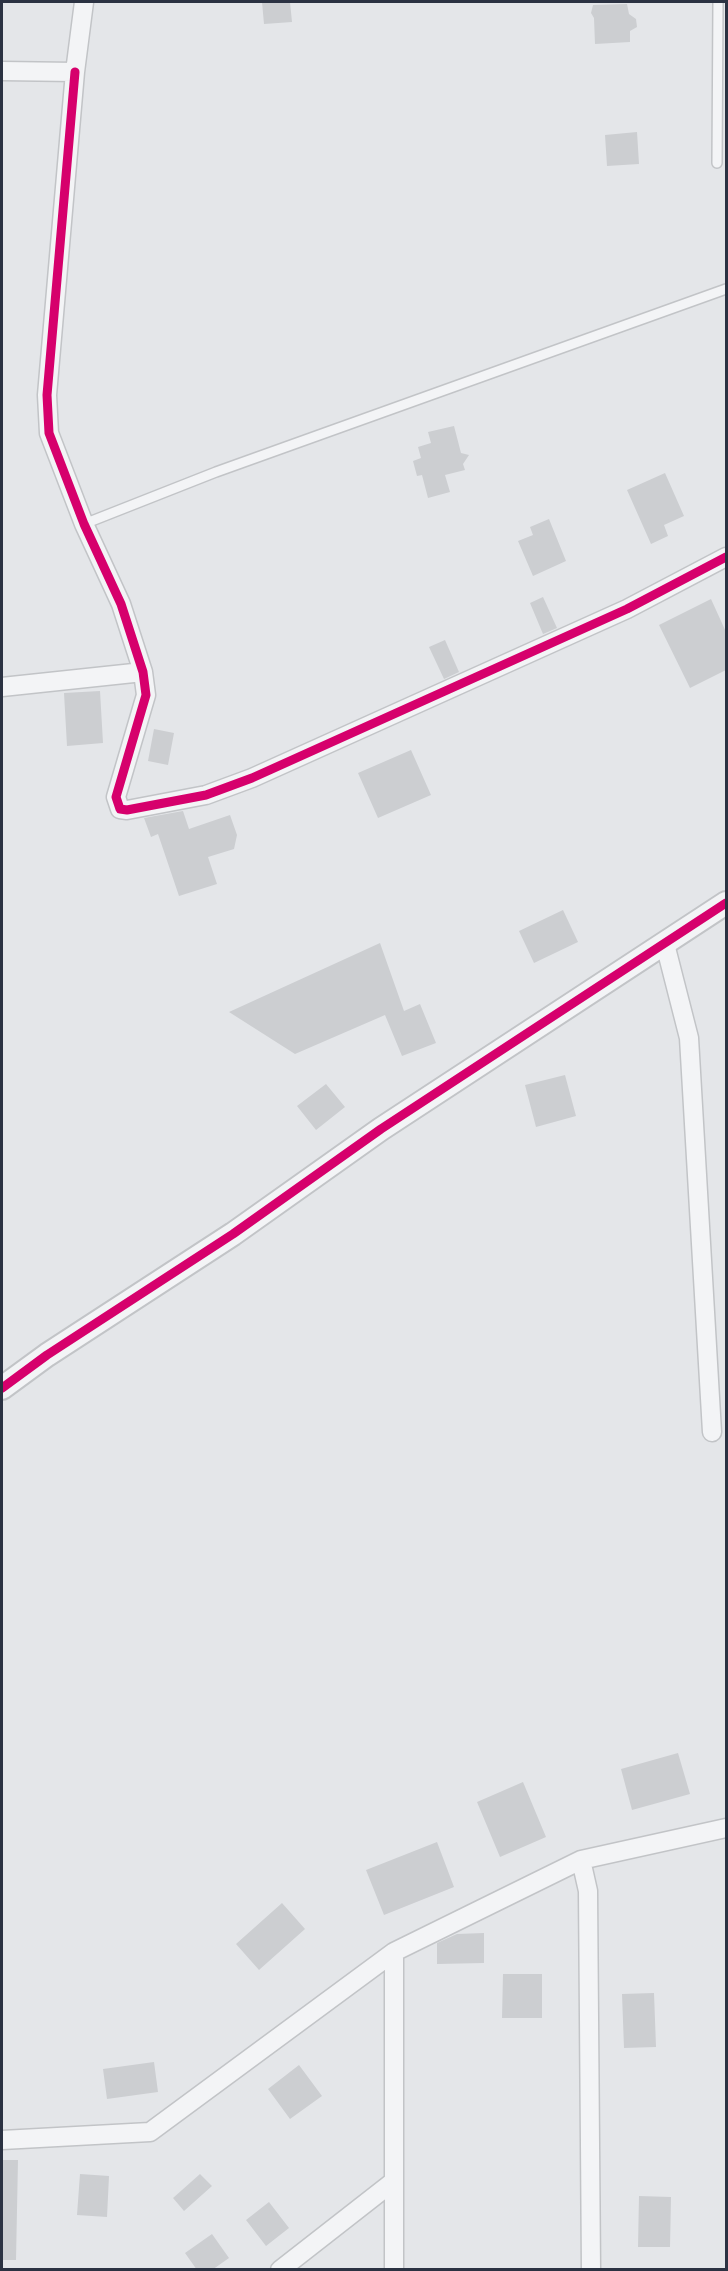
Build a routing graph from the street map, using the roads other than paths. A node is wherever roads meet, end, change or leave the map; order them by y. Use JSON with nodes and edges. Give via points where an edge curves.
{"nodes":[{"id":1,"x":84,"y":2,"type":"edge"},
{"id":2,"x":718,"y":2,"type":"edge"},
{"id":3,"x":2,"y":71,"type":"edge"},
{"id":4,"x":75,"y":72,"type":"junction"},
{"id":5,"x":717,"y":163,"type":"dead end"},
{"id":6,"x":726,"y":289,"type":"edge"},
{"id":7,"x":84,"y":524,"type":"junction"},
{"id":8,"x":726,"y":557,"type":"edge"},
{"id":9,"x":143,"y":672,"type":"junction"},
{"id":10,"x":2,"y":687,"type":"edge"},
{"id":11,"x":726,"y":903,"type":"edge"},
{"id":12,"x":665,"y":944,"type":"junction"},
{"id":13,"x":2,"y":1388,"type":"edge"},
{"id":14,"x":712,"y":1432,"type":"dead end"},
{"id":15,"x":726,"y":1828,"type":"edge"},
{"id":16,"x":581,"y":1860,"type":"junction"},
{"id":17,"x":394,"y":1952,"type":"junction"},
{"id":18,"x":2,"y":2140,"type":"edge"},
{"id":19,"x":394,"y":2181,"type":"junction"},
{"id":20,"x":280,"y":2270,"type":"edge"},
{"id":21,"x":394,"y":2270,"type":"edge"},
{"id":22,"x":591,"y":2270,"type":"edge"}],
"edges":[{"from":1,"to":4,"type":"street"},
{"from":2,"to":5,"type":"lane"},
{"from":3,"to":4,"type":"street"},
{"from":4,"to":7,"type":"street","via":[[47,395],[49,433]]},
{"from":6,"to":7,"type":"lane","via":[[216,472]]},
{"from":7,"to":9,"type":"street","via":[[121,604]]},
{"from":8,"to":9,"type":"street","via":[[627,609],[252,778],[206,795],[127,810],[120,809],[116,797],[146,695]]},
{"from":9,"to":10,"type":"street"},
{"from":11,"to":12,"type":"street"},
{"from":12,"to":13,"type":"street","via":[[391,1123]]},
{"from":12,"to":14,"type":"street","via":[[689,1038]]},
{"from":15,"to":16,"type":"street"},
{"from":16,"to":17,"type":"street"},
{"from":16,"to":22,"type":"street","via":[[588,1891]]},
{"from":17,"to":18,"type":"street","via":[[150,2132]]},
{"from":17,"to":19,"type":"street"},
{"from":19,"to":20,"type":"street"},
{"from":19,"to":21,"type":"street"}]}
